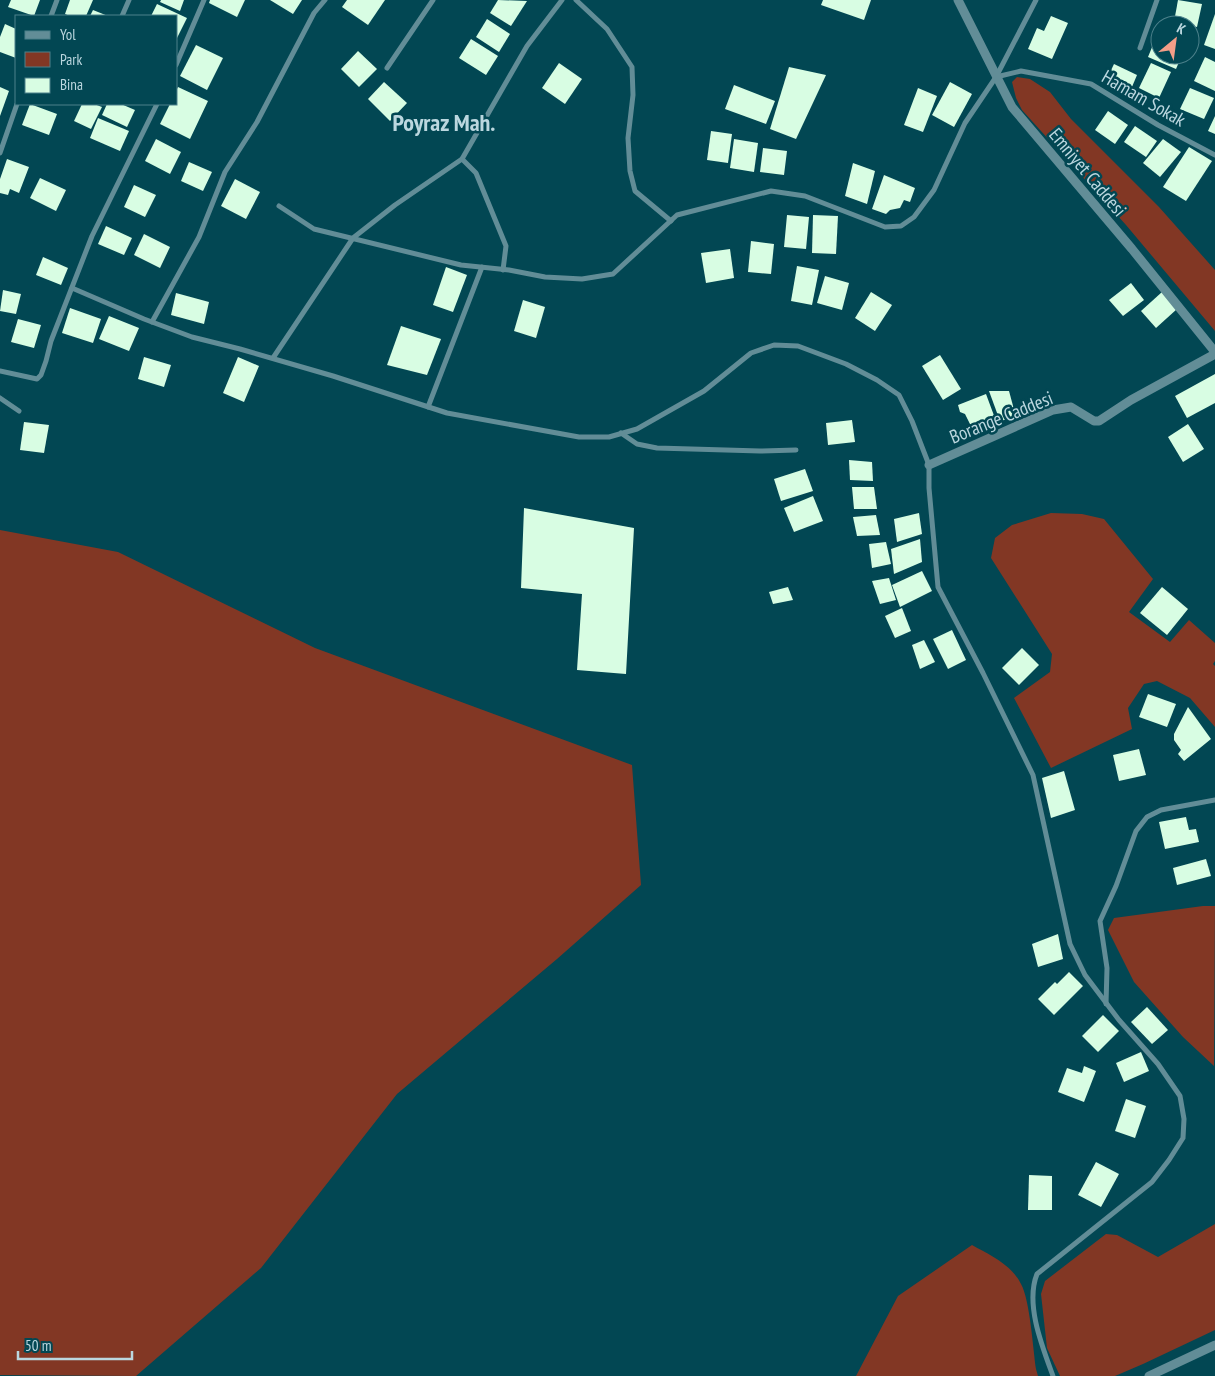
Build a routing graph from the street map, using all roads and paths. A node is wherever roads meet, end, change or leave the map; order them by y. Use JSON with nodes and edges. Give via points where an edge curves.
{"nodes":[{"id":1,"x":57,"y":0,"type":"edge"},
{"id":2,"x":129,"y":0,"type":"edge"},
{"id":3,"x":204,"y":0,"type":"edge"},
{"id":4,"x":326,"y":0,"type":"edge"},
{"id":5,"x":433,"y":0,"type":"edge"},
{"id":6,"x":562,"y":0,"type":"edge"},
{"id":7,"x":576,"y":0,"type":"edge"},
{"id":8,"x":958,"y":0,"type":"edge"},
{"id":9,"x":1036,"y":0,"type":"edge"},
{"id":10,"x":1157,"y":0,"type":"edge"},
{"id":11,"x":51,"y":15,"type":"edge"},
{"id":12,"x":122,"y":15,"type":"edge"},
{"id":13,"x":1140,"y":48,"type":"dead end"},
{"id":14,"x":178,"y":60,"type":"edge"},
{"id":15,"x":387,"y":68,"type":"dead end"},
{"id":16,"x":996,"y":76,"type":"junction"},
{"id":17,"x":17,"y":105,"type":"edge"},
{"id":18,"x":157,"y":105,"type":"edge"},
{"id":19,"x":0,"y":153,"type":"edge"},
{"id":20,"x":1215,"y":154,"type":"edge"},
{"id":21,"x":462,"y":159,"type":"junction"},
{"id":22,"x":279,"y":206,"type":"dead end"},
{"id":23,"x":671,"y":220,"type":"junction"},
{"id":24,"x":353,"y":238,"type":"junction"},
{"id":25,"x":482,"y":268,"type":"junction"},
{"id":26,"x":503,"y":270,"type":"junction"},
{"id":27,"x":72,"y":288,"type":"junction"},
{"id":28,"x":152,"y":322,"type":"junction"},
{"id":29,"x":1215,"y":353,"type":"edge"},
{"id":30,"x":273,"y":358,"type":"junction"},
{"id":31,"x":0,"y":371,"type":"edge"},
{"id":32,"x":0,"y":398,"type":"edge"},
{"id":33,"x":428,"y":407,"type":"junction"},
{"id":34,"x":19,"y":411,"type":"dead end"},
{"id":35,"x":621,"y":433,"type":"junction"},
{"id":36,"x":796,"y":450,"type":"dead end"},
{"id":37,"x":929,"y":465,"type":"junction"},
{"id":38,"x":1215,"y":800,"type":"edge"},
{"id":39,"x":1106,"y":1004,"type":"junction"},
{"id":40,"x":1215,"y":1345,"type":"edge"},
{"id":41,"x":1053,"y":1376,"type":"edge"},
{"id":42,"x":1149,"y":1376,"type":"edge"}],
"edges":[{"from":1,"to":11,"type":"street"},
{"from":2,"to":12,"type":"street"},
{"from":3,"to":14,"type":"street"},
{"from":4,"to":28,"type":"street","via":[[314,13],[257,122],[225,172],[199,238]]},
{"from":5,"to":15,"type":"street"},
{"from":6,"to":21,"type":"street","via":[[527,46]]},
{"from":7,"to":23,"type":"street","via":[[607,29],[632,66],[633,95],[628,138],[635,191]]},
{"from":8,"to":16,"type":"street","name":"Emniyet Caddesi"},
{"from":9,"to":16,"type":"street"},
{"from":10,"to":13,"type":"street"},
{"from":16,"to":20,"type":"street","name":"Hamam Sokak","via":[[1021,71],[1091,84],[1158,126]]},
{"from":16,"to":23,"type":"street","via":[[965,123],[934,190],[914,217],[901,226],[885,227],[806,196],[771,191],[677,215]]},
{"from":16,"to":29,"type":"street","name":"Emniyet Caddesi","via":[[1012,107]]},
{"from":17,"to":19,"type":"street"},
{"from":18,"to":27,"type":"street","via":[[92,236]]},
{"from":21,"to":24,"type":"street","via":[[394,205]]},
{"from":21,"to":26,"type":"street","via":[[476,173],[506,246]]},
{"from":22,"to":24,"type":"street","via":[[314,229]]},
{"from":23,"to":26,"type":"street","via":[[613,274],[582,279]]},
{"from":24,"to":25,"type":"street"},
{"from":24,"to":30,"type":"street"},
{"from":25,"to":26,"type":"street"},
{"from":25,"to":33,"type":"street"},
{"from":27,"to":28,"type":"street"},
{"from":27,"to":31,"type":"street","via":[[41,375],[37,379]]},
{"from":28,"to":30,"type":"street","via":[[192,338]]},
{"from":29,"to":37,"type":"street","name":"Borange Caddesi","via":[[1099,421],[1070,407],[1053,410]]},
{"from":30,"to":33,"type":"street"},
{"from":32,"to":34,"type":"street"},
{"from":33,"to":35,"type":"street","via":[[579,437],[609,437]]},
{"from":35,"to":36,"type":"street","via":[[638,444],[657,448]]},
{"from":35,"to":37,"type":"street","via":[[637,429],[704,391],[751,353],[774,345],[798,346],[846,364],[899,395]]},
{"from":37,"to":39,"type":"street","via":[[938,587],[1033,776],[1070,944],[1085,975]]},
{"from":38,"to":39,"type":"street","via":[[1161,810],[1147,817],[1136,831],[1100,921],[1106,968]]},
{"from":39,"to":41,"type":"street","via":[[1158,1064],[1180,1096],[1183,1138],[1152,1182],[1037,1274],[1032,1297],[1041,1342]]},
{"from":40,"to":42,"type":"street"}]}
